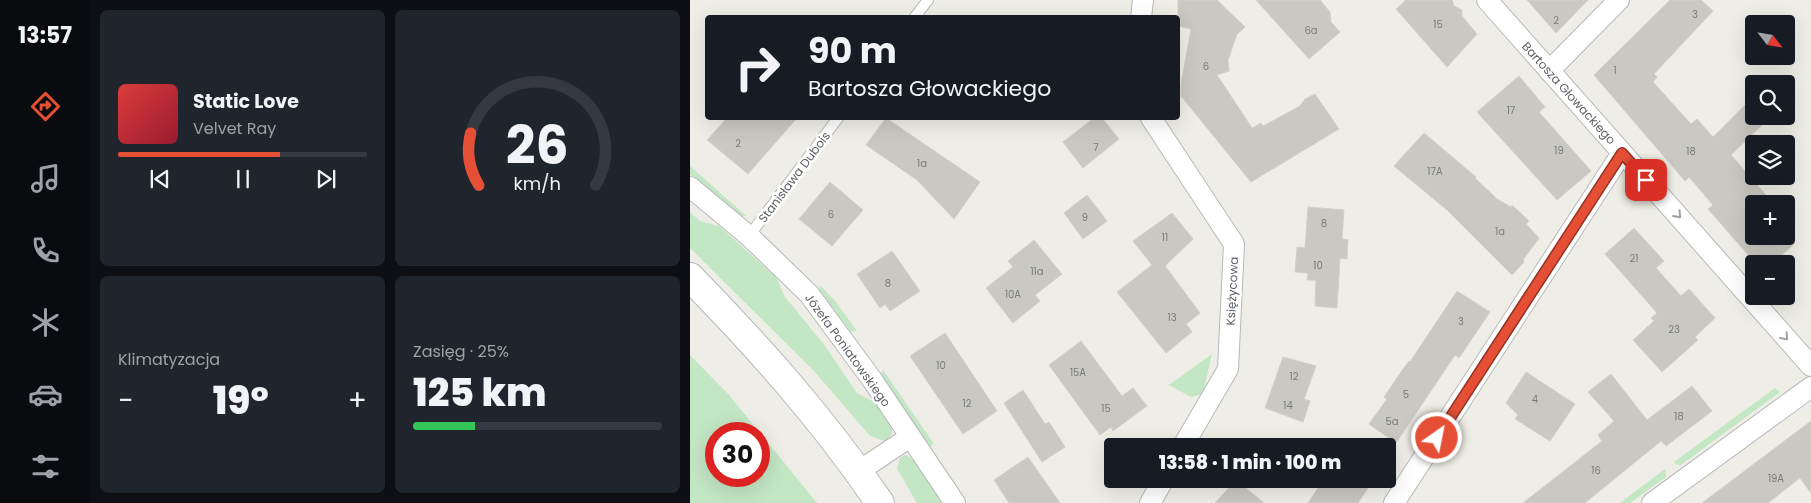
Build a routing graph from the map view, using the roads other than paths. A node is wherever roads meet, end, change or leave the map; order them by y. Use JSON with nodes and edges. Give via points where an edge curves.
{"nodes":[{"id":1,"x":928,"y":0,"type":"edge"},
{"id":2,"x":1144,"y":0,"type":"edge"},
{"id":3,"x":1487,"y":0,"type":"edge"},
{"id":4,"x":1619,"y":0,"type":"edge"},
{"id":5,"x":916,"y":15,"type":"edge"},
{"id":6,"x":1142,"y":15,"type":"edge"},
{"id":7,"x":1549,"y":71,"type":"junction"},
{"id":8,"x":836,"y":120,"type":"edge"},
{"id":9,"x":1152,"y":120,"type":"edge"},
{"id":10,"x":1622,"y":153,"type":"junction"},
{"id":11,"x":690,"y":187,"type":"edge"},
{"id":12,"x":749,"y":236,"type":"junction"},
{"id":13,"x":690,"y":277,"type":"edge"},
{"id":14,"x":1811,"y":366,"type":"edge"},
{"id":15,"x":1811,"y":387,"type":"edge"},
{"id":16,"x":910,"y":437,"type":"junction"},
{"id":17,"x":1188,"y":438,"type":"edge"},
{"id":18,"x":858,"y":471,"type":"junction"},
{"id":19,"x":1159,"y":488,"type":"edge"},
{"id":20,"x":880,"y":503,"type":"edge"},
{"id":21,"x":955,"y":503,"type":"edge"},
{"id":22,"x":1150,"y":503,"type":"edge"},
{"id":23,"x":1394,"y":503,"type":"edge"},
{"id":24,"x":1652,"y":503,"type":"edge"}],
"edges":[{"from":1,"to":5,"type":"lane"},
{"from":2,"to":6,"type":"street"},
{"from":3,"to":7,"type":"street","name":"Bartosza Głowackiego"},
{"from":4,"to":7,"type":"street"},
{"from":7,"to":10,"type":"street","name":"Bartosza Głowackiego"},
{"from":8,"to":12,"type":"lane","name":"Stanisława Dubois"},
{"from":9,"to":17,"type":"street","name":"Księżycowa","via":[[1234,244],[1228,369]]},
{"from":10,"to":14,"type":"street","name":"Bartosza Głowackiego","one_way":true},
{"from":10,"to":23,"type":"street"},
{"from":11,"to":12,"type":"street","name":"Józefa Poniatowskiego"},
{"from":12,"to":16,"type":"street","name":"Józefa Poniatowskiego","via":[[809,294]]},
{"from":13,"to":18,"type":"main road","via":[[756,344]]},
{"from":15,"to":24,"type":"street"},
{"from":16,"to":18,"type":"street"},
{"from":16,"to":21,"type":"street","name":"Józefa Poniatowskiego"},
{"from":18,"to":20,"type":"main road"},
{"from":19,"to":22,"type":"street"}]}
